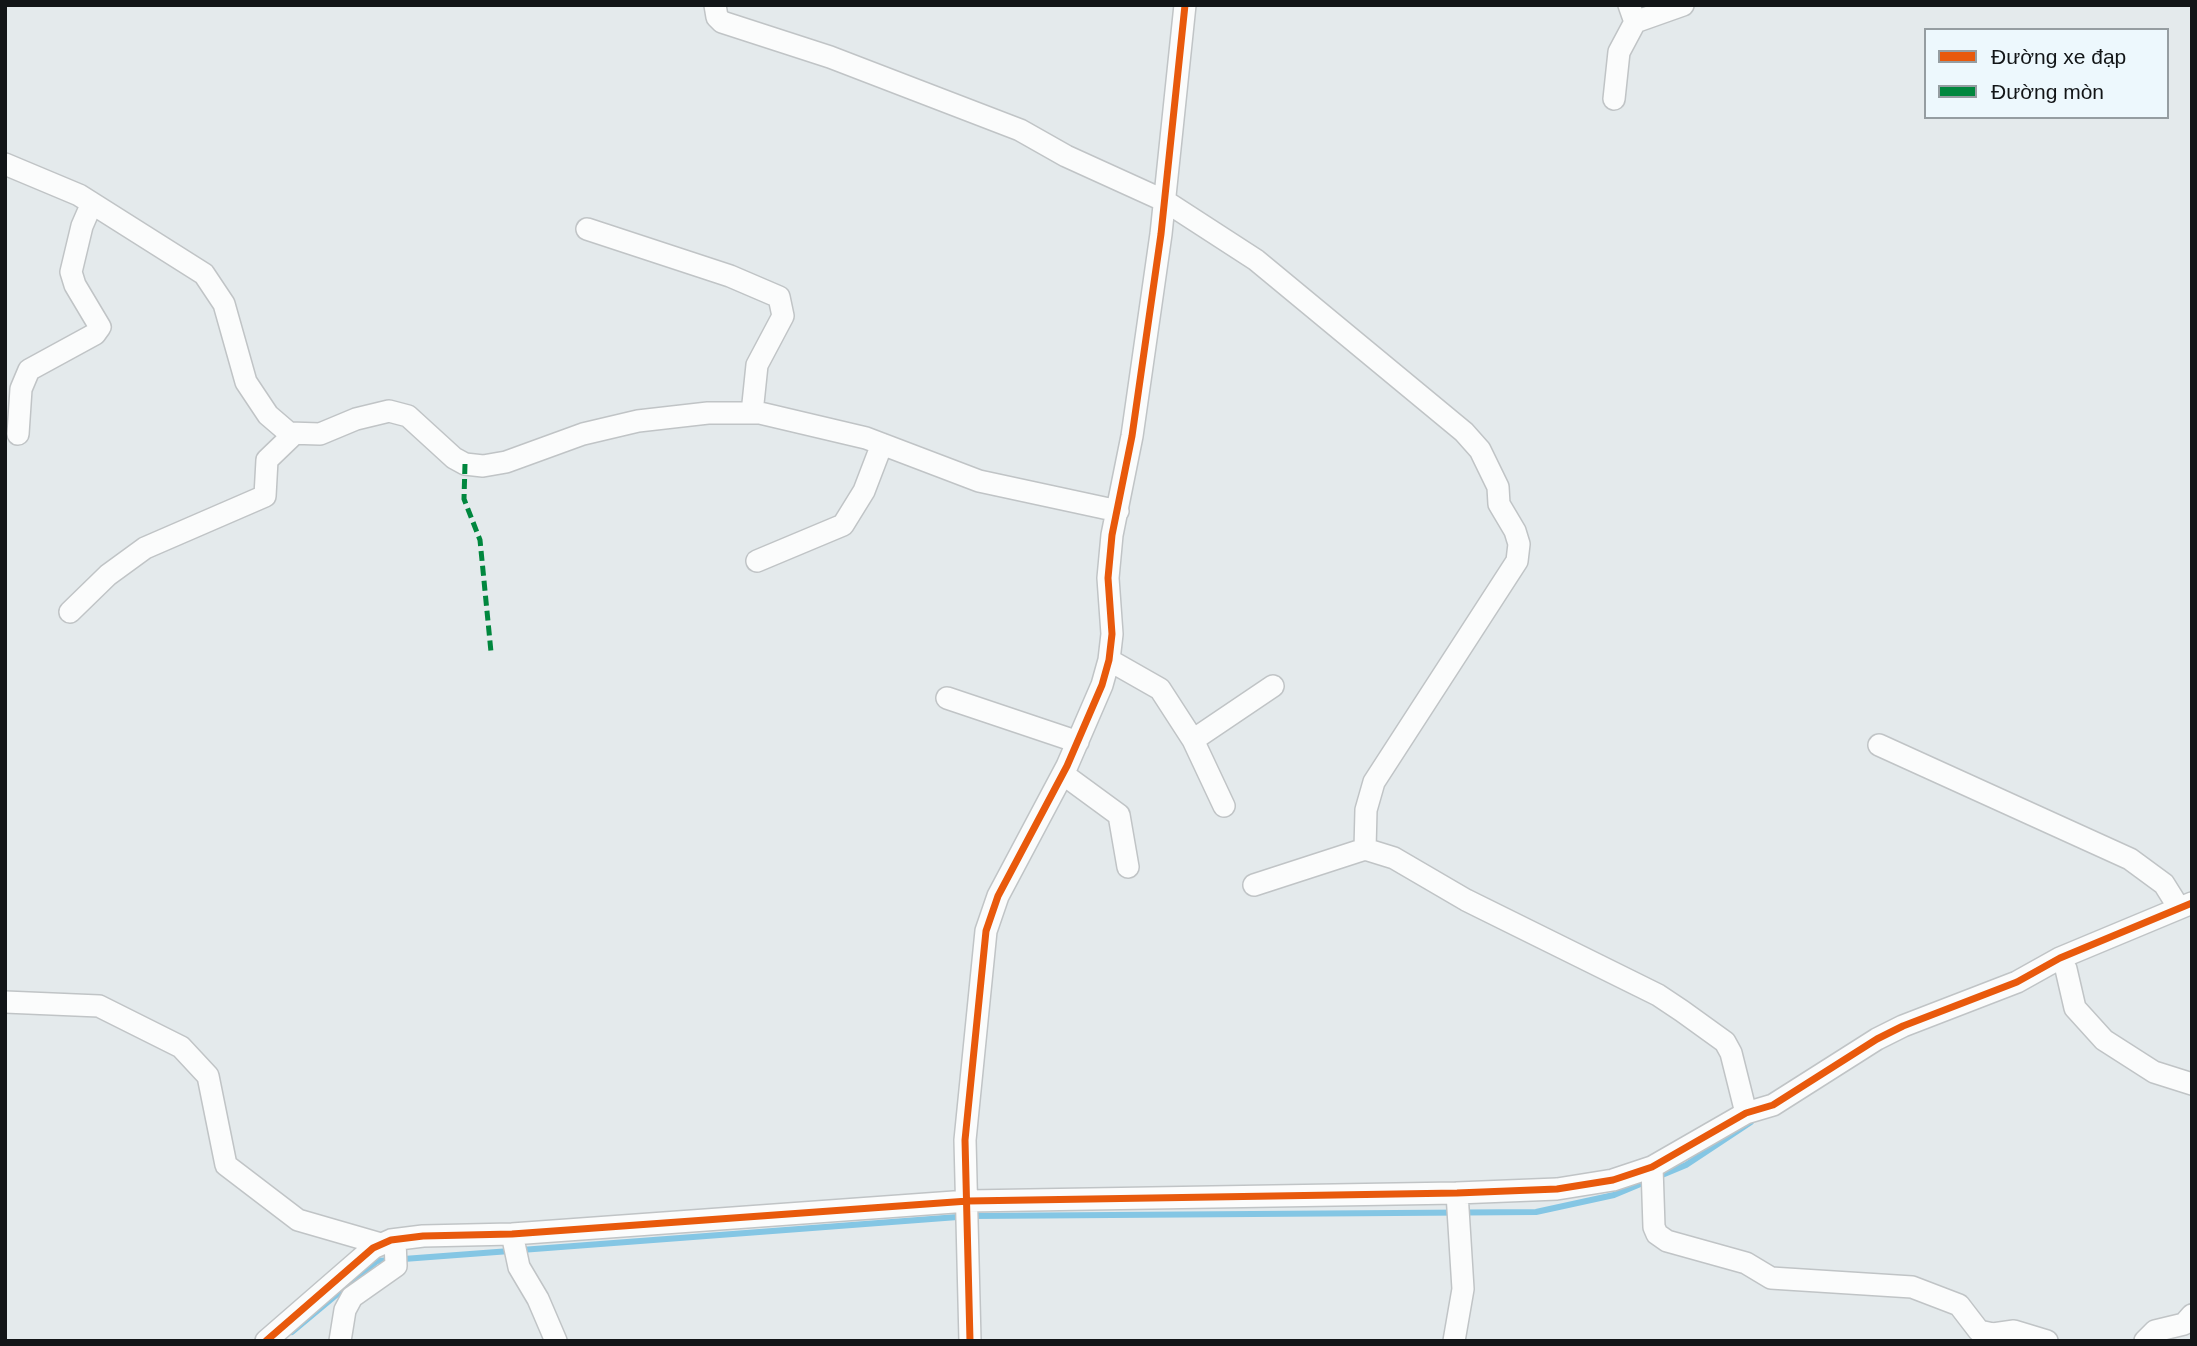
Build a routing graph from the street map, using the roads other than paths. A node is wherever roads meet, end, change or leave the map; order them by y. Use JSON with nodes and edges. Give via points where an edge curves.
{"nodes":[{"id":1,"x":715,"y":5,"type":"edge"},
{"id":2,"x":1185,"y":5,"type":"edge"},
{"id":3,"x":1683,"y":5,"type":"edge"},
{"id":4,"x":1632,"y":14,"type":"edge"},
{"id":5,"x":1614,"y":99,"type":"dead end"},
{"id":6,"x":5,"y":163,"type":"edge"},
{"id":7,"x":1165,"y":201,"type":"junction"},
{"id":8,"x":92,"y":203,"type":"junction"},
{"id":9,"x":587,"y":229,"type":"dead end"},
{"id":10,"x":752,"y":412,"type":"junction"},
{"id":11,"x":18,"y":434,"type":"dead end"},
{"id":12,"x":294,"y":434,"type":"junction"},
{"id":13,"x":882,"y":443,"type":"junction"},
{"id":14,"x":1118,"y":511,"type":"junction"},
{"id":15,"x":757,"y":561,"type":"dead end"},
{"id":16,"x":70,"y":612,"type":"dead end"},
{"id":17,"x":1109,"y":660,"type":"junction"},
{"id":18,"x":1273,"y":687,"type":"dead end"},
{"id":19,"x":947,"y":698,"type":"dead end"},
{"id":20,"x":1193,"y":740,"type":"junction"},
{"id":21,"x":1078,"y":742,"type":"junction"},
{"id":22,"x":1879,"y":745,"type":"dead end"},
{"id":23,"x":1063,"y":775,"type":"junction"},
{"id":24,"x":1224,"y":806,"type":"dead end"},
{"id":25,"x":1366,"y":849,"type":"junction"},
{"id":26,"x":1128,"y":867,"type":"dead end"},
{"id":27,"x":1254,"y":886,"type":"dead end"},
{"id":28,"x":2186,"y":906,"type":"edge"},
{"id":29,"x":2065,"y":970,"type":"junction"},
{"id":30,"x":5,"y":1002,"type":"edge"},
{"id":31,"x":2192,"y":1084,"type":"edge"},
{"id":32,"x":1745,"y":1113,"type":"junction"},
{"id":33,"x":1654,"y":1178,"type":"junction"},
{"id":34,"x":1458,"y":1202,"type":"junction"},
{"id":35,"x":969,"y":1215,"type":"junction"},
{"id":36,"x":512,"y":1234,"type":"junction"},
{"id":37,"x":393,"y":1249,"type":"junction"},
{"id":38,"x":2192,"y":1315,"type":"edge"},
{"id":39,"x":266,"y":1341,"type":"edge"},
{"id":40,"x":340,"y":1341,"type":"edge"},
{"id":41,"x":556,"y":1341,"type":"edge"},
{"id":42,"x":970,"y":1341,"type":"edge"},
{"id":43,"x":1454,"y":1341,"type":"edge"},
{"id":44,"x":2047,"y":1341,"type":"edge"},
{"id":45,"x":2145,"y":1341,"type":"edge"}],
"edges":[{"from":1,"to":7,"type":"street","via":[[718,17],[731,26],[830,57],[1020,130]]},
{"from":2,"to":7,"type":"street"},
{"from":3,"to":4,"type":"street"},
{"from":4,"to":5,"type":"street","via":[[1619,52]]},
{"from":6,"to":8,"type":"street"},
{"from":7,"to":14,"type":"street"},
{"from":7,"to":25,"type":"street","via":[[1256,260],[1464,432],[1489,466],[1499,504],[1517,538],[1517,561],[1374,782],[1366,810]]},
{"from":8,"to":11,"type":"street","via":[[71,272],[100,327],[29,370],[21,388]]},
{"from":8,"to":12,"type":"street","via":[[204,274],[224,304],[246,382],[268,415]]},
{"from":9,"to":10,"type":"street","via":[[730,275],[779,296],[783,316],[757,365]]},
{"from":10,"to":12,"type":"street","via":[[617,425],[483,466],[454,458],[408,416],[389,411],[320,434]]},
{"from":10,"to":13,"type":"street"},
{"from":12,"to":16,"type":"street","via":[[267,460],[265,496],[145,548]]},
{"from":13,"to":14,"type":"street","via":[[979,481]]},
{"from":13,"to":15,"type":"street","via":[[864,491],[843,525]]},
{"from":14,"to":17,"type":"street","via":[[1108,578]]},
{"from":17,"to":20,"type":"street","via":[[1160,689]]},
{"from":17,"to":21,"type":"street"},
{"from":18,"to":20,"type":"street"},
{"from":19,"to":21,"type":"street"},
{"from":20,"to":24,"type":"street"},
{"from":21,"to":23,"type":"street"},
{"from":22,"to":28,"type":"street","via":[[2130,859]]},
{"from":23,"to":26,"type":"street","via":[[1119,814]]},
{"from":23,"to":35,"type":"street","via":[[998,896],[986,931],[966,1119]]},
{"from":25,"to":27,"type":"street"},
{"from":25,"to":32,"type":"street","via":[[1394,858],[1682,1011],[1725,1042]]},
{"from":28,"to":29,"type":"street"},
{"from":29,"to":31,"type":"street","via":[[2075,1008],[2104,1040],[2154,1072]]},
{"from":29,"to":32,"type":"street","via":[[2017,982],[1885,1034],[1773,1105]]},
{"from":30,"to":37,"type":"street","via":[[99,1006],[181,1047],[208,1076],[226,1165],[298,1220]]},
{"from":32,"to":33,"type":"street"},
{"from":33,"to":34,"type":"street"},
{"from":33,"to":44,"type":"street","via":[[1654,1227],[1657,1234],[1681,1247],[1746,1263],[1771,1278],[1912,1287],[1959,1304],[1979,1331],[2014,1331]]},
{"from":34,"to":35,"type":"street"},
{"from":34,"to":43,"type":"street","via":[[1463,1289]]},
{"from":35,"to":36,"type":"street"},
{"from":35,"to":42,"type":"street"},
{"from":36,"to":37,"type":"street"},
{"from":36,"to":41,"type":"street","via":[[515,1258]]},
{"from":37,"to":39,"type":"street"},
{"from":37,"to":40,"type":"street","via":[[392,1271],[352,1297]]},
{"from":38,"to":45,"type":"street","via":[[2184,1324],[2155,1331]]}]}
